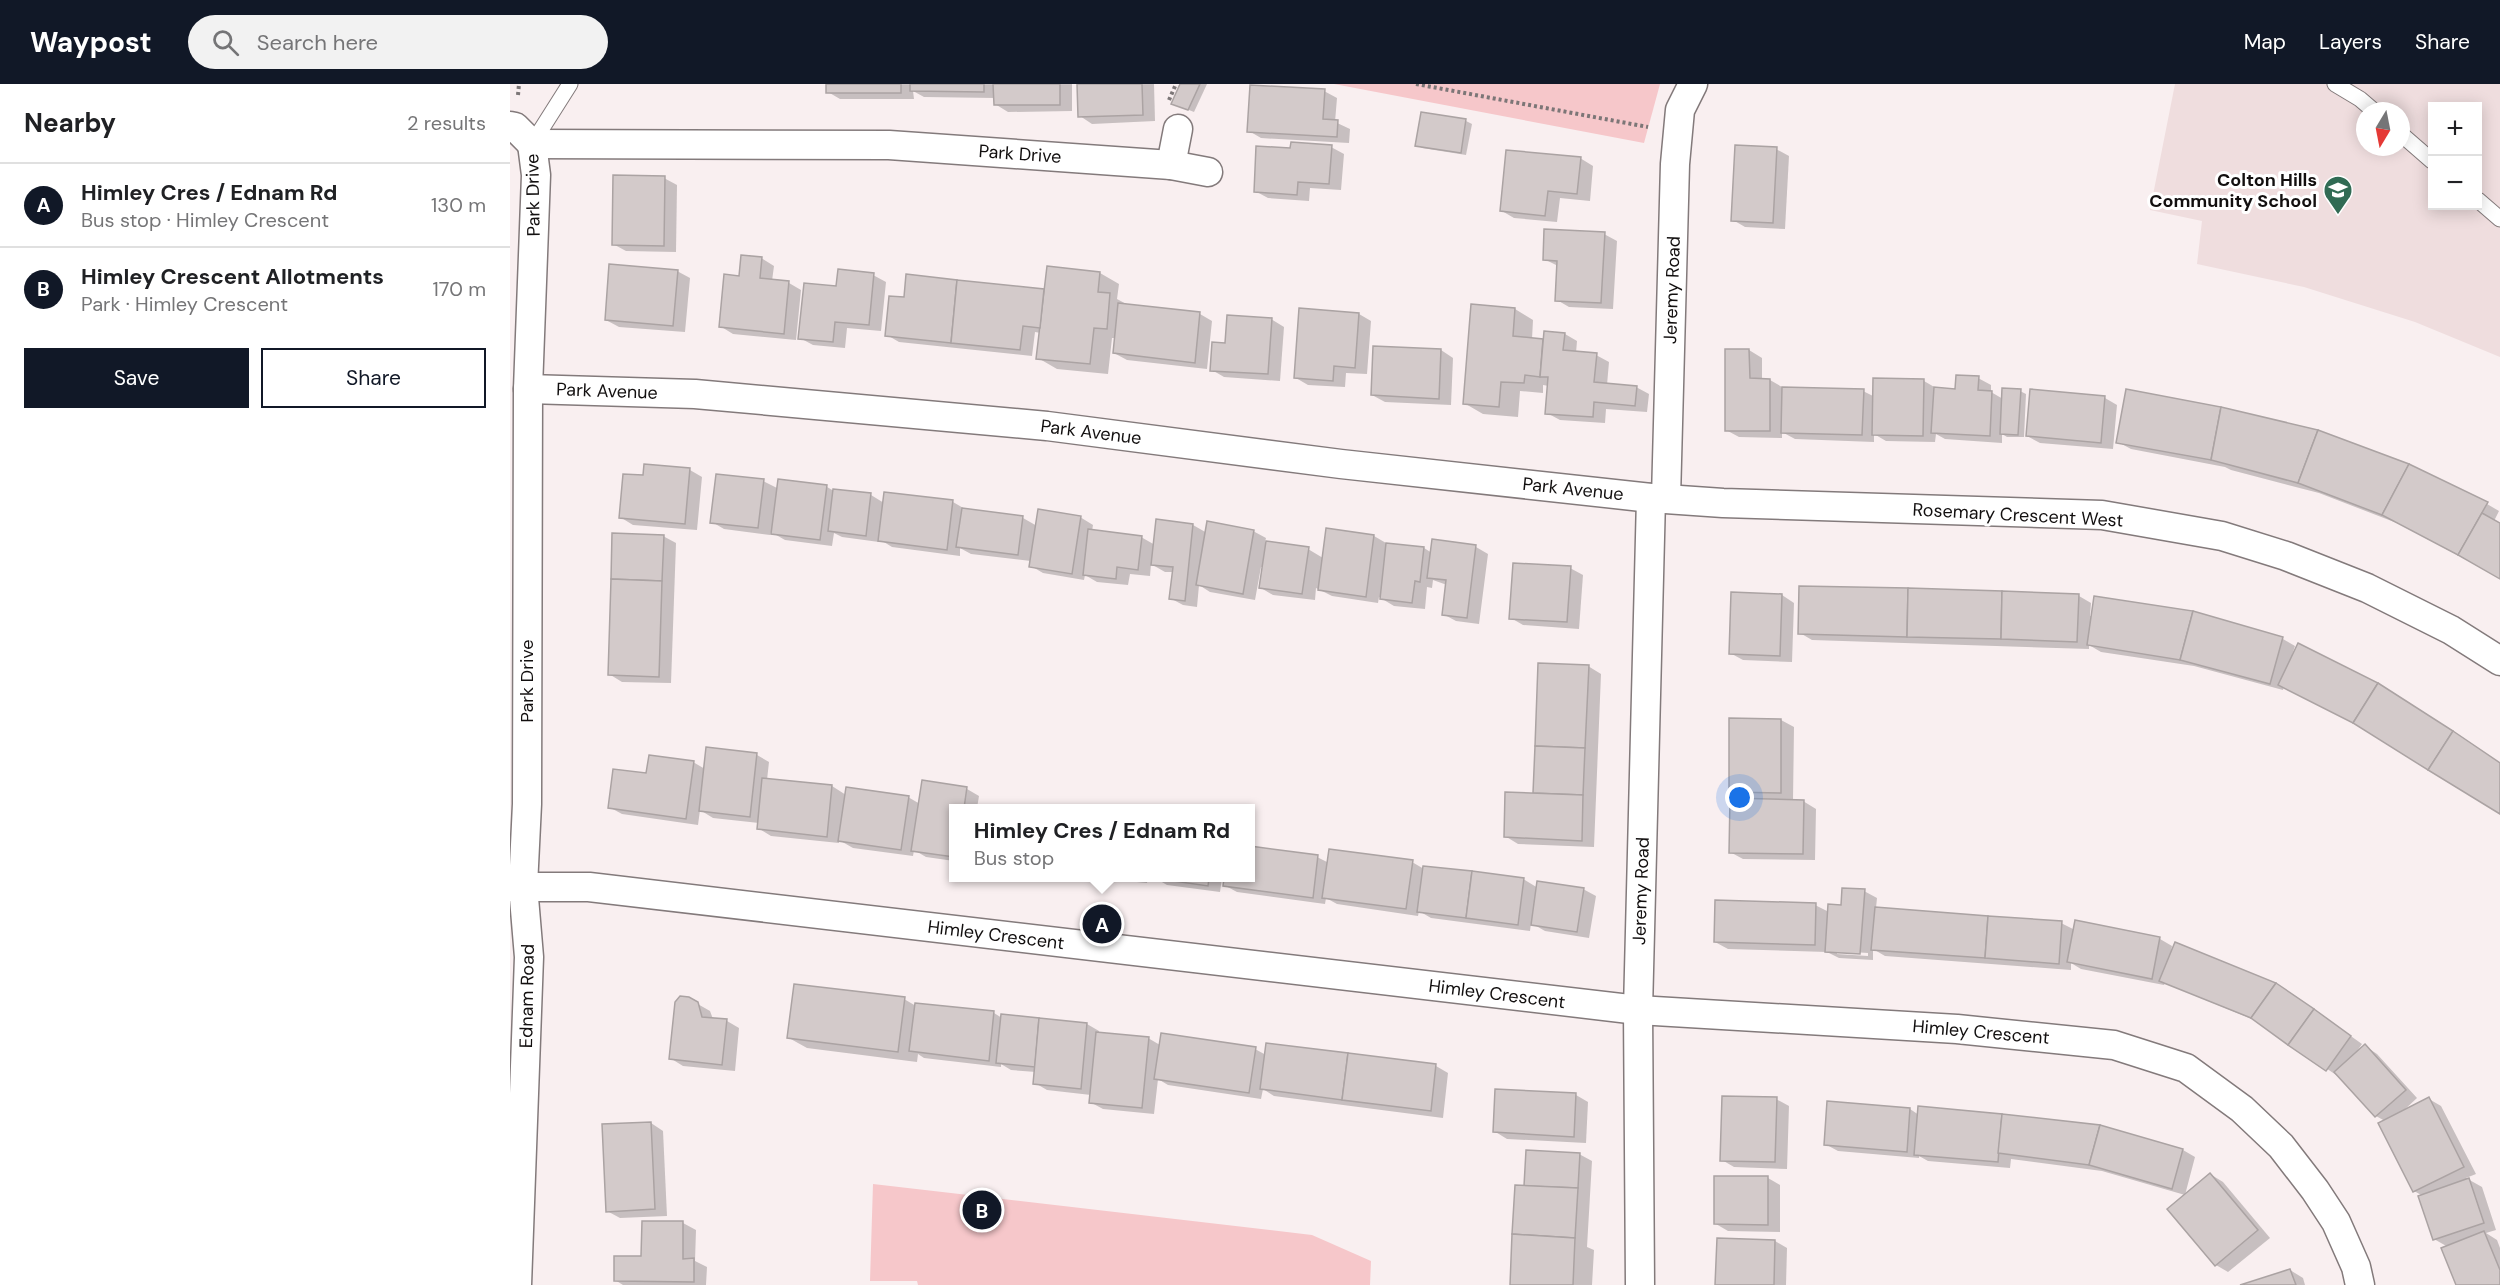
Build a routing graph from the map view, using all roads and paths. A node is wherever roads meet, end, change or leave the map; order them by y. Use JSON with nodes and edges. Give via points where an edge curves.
{"nodes":[{"id":1,"x":570,"y":84,"type":"edge"},
{"id":2,"x":1416,"y":84,"type":"edge"},
{"id":3,"x":1693,"y":84,"type":"edge"},
{"id":4,"x":2335,"y":84,"type":"edge"},
{"id":5,"x":2364,"y":102,"type":"edge"},
{"id":6,"x":510,"y":126,"type":"edge"},
{"id":7,"x":1178,"y":129,"type":"dead end"},
{"id":8,"x":1678,"y":133,"type":"junction"},
{"id":9,"x":2410,"y":142,"type":"edge"},
{"id":10,"x":532,"y":144,"type":"junction"},
{"id":11,"x":2428,"y":157,"type":"edge"},
{"id":12,"x":1171,"y":165,"type":"junction"},
{"id":13,"x":1208,"y":172,"type":"dead end"},
{"id":14,"x":2482,"y":204,"type":"edge"},
{"id":15,"x":2499,"y":221,"type":"edge"},
{"id":16,"x":528,"y":389,"type":"junction"},
{"id":17,"x":1659,"y":498,"type":"junction"},
{"id":18,"x":2500,"y":661,"type":"edge"},
{"id":19,"x":517,"y":887,"type":"edge"},
{"id":20,"x":1638,"y":1010,"type":"junction"},
{"id":21,"x":517,"y":1285,"type":"edge"},
{"id":22,"x":1640,"y":1285,"type":"edge"},
{"id":23,"x":2360,"y":1285,"type":"edge"}],
"edges":[{"from":1,"to":10,"type":"lane"},
{"from":2,"to":8,"type":"path"},
{"from":3,"to":8,"type":"street","name":"Jeremy Road","via":[[1680,110]]},
{"from":4,"to":5,"type":"lane"},
{"from":6,"to":10,"type":"street"},
{"from":7,"to":12,"type":"street"},
{"from":8,"to":17,"type":"street","name":"Jeremy Road"},
{"from":9,"to":11,"type":"lane"},
{"from":10,"to":12,"type":"street","name":"Park Drive","via":[[889,145]]},
{"from":10,"to":16,"type":"street","name":"Park Drive","via":[[536,175]]},
{"from":12,"to":13,"type":"street","name":"Park Drive"},
{"from":14,"to":15,"type":"lane"},
{"from":16,"to":17,"type":"street","name":"Park Avenue","via":[[695,394],[1047,426],[1341,464]]},
{"from":16,"to":19,"type":"street","name":"Park Drive","via":[[527,804]]},
{"from":17,"to":18,"type":"street","name":"Rosemary Crescent West","via":[[2102,515],[2222,536],[2367,588],[2451,630]]},
{"from":17,"to":20,"type":"street","name":"Jeremy Road"},
{"from":19,"to":20,"type":"street","name":"Himley Crescent","via":[[589,887]]},
{"from":19,"to":21,"type":"street","name":"Ednam Road","via":[[529,957]]},
{"from":20,"to":22,"type":"street","name":"Jeremy Road"},
{"from":20,"to":23,"type":"street","name":"Himley Crescent","via":[[1957,1029],[2091,1042],[2114,1045],[2186,1068],[2242,1109],[2281,1146],[2336,1222]]}]}
